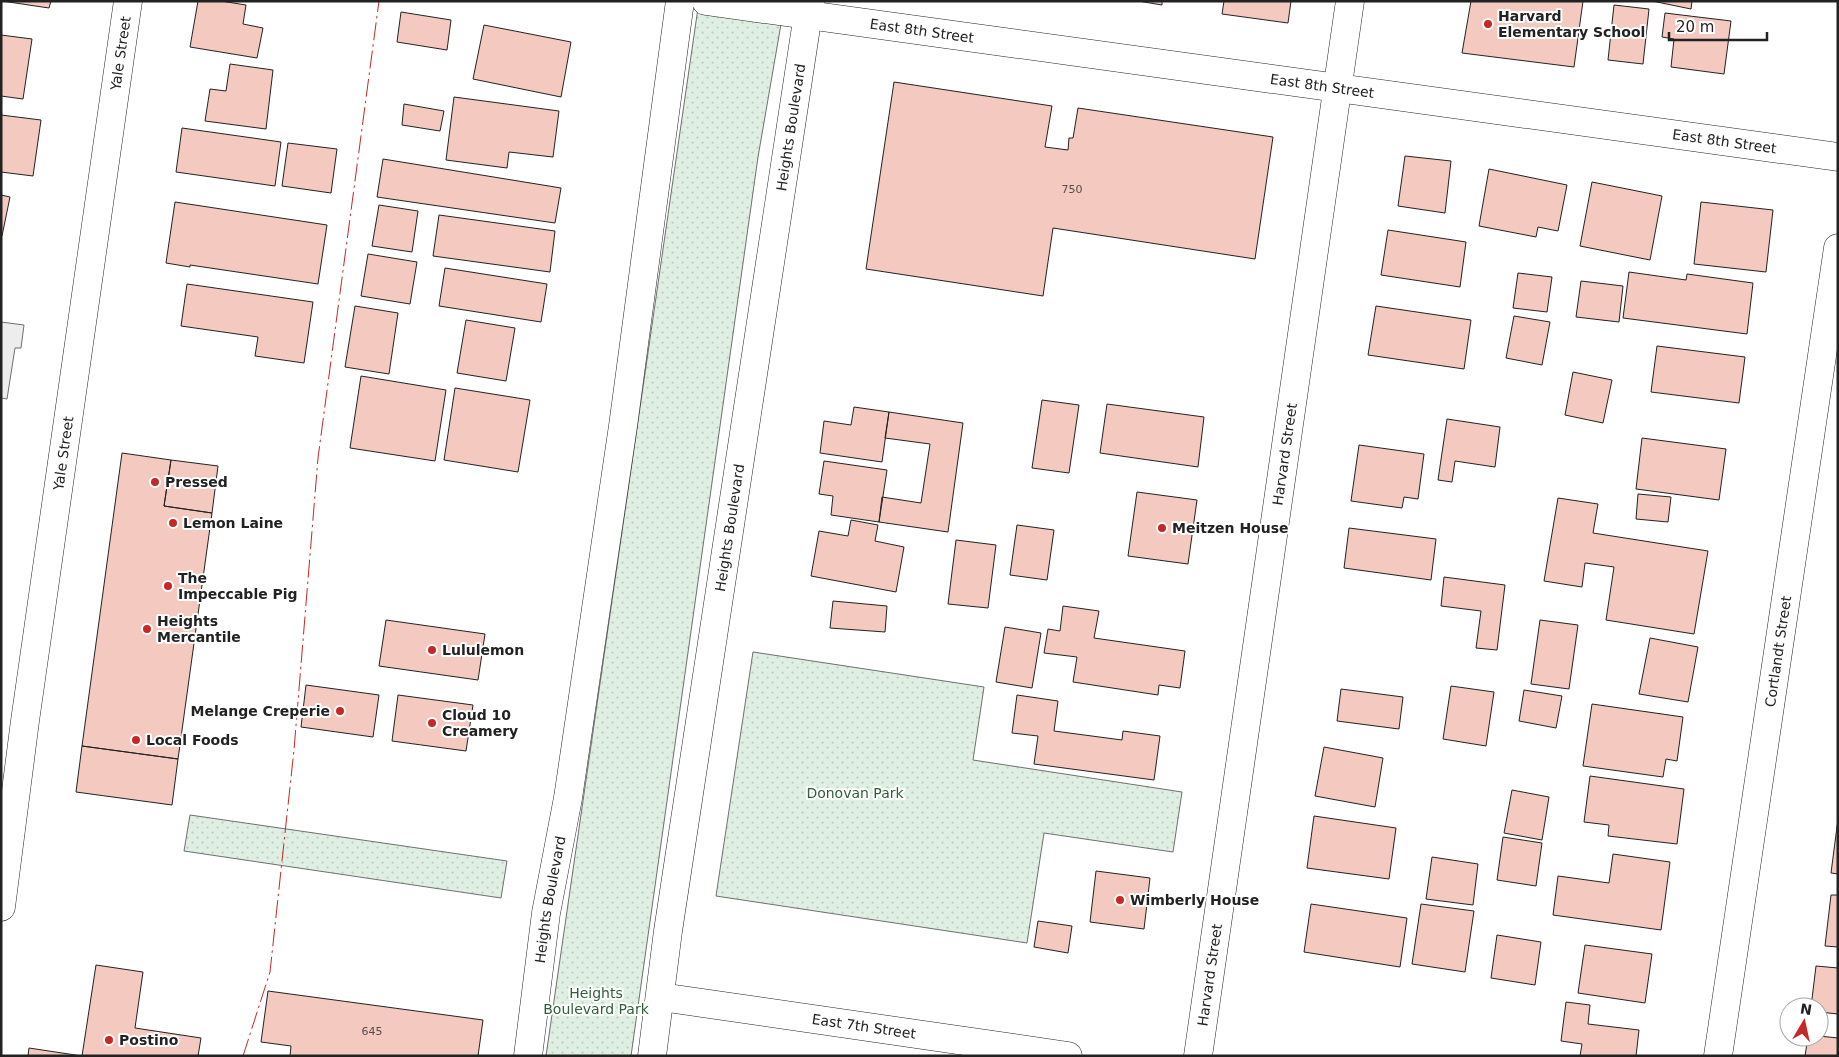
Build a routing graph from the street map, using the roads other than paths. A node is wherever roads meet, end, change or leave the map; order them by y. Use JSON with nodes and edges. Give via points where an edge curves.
{"nodes":[{"id":1,"x":128,"y":1,"type":"edge"},
{"id":2,"x":680,"y":1,"type":"edge"},
{"id":3,"x":706,"y":1,"type":"edge"},
{"id":4,"x":1350,"y":1,"type":"edge"},
{"id":5,"x":809,"y":9,"type":"edge"},
{"id":6,"x":1338,"y":88,"type":"junction"},
{"id":7,"x":1838,"y":157,"type":"edge"},
{"id":8,"x":1838,"y":248,"type":"edge"},
{"id":9,"x":1,"y":906,"type":"edge"},
{"id":10,"x":660,"y":997,"type":"junction"},
{"id":11,"x":528,"y":1056,"type":"edge"},
{"id":12,"x":652,"y":1056,"type":"edge"},
{"id":13,"x":1068,"y":1056,"type":"edge"},
{"id":14,"x":1198,"y":1056,"type":"edge"},
{"id":15,"x":1718,"y":1056,"type":"edge"}],
"edges":[{"from":1,"to":9,"type":"street","name":"Yale Street"},
{"from":2,"to":11,"type":"street","name":"Heights Boulevard","via":[[623,426],[568,798],[546,913]]},
{"from":3,"to":5,"type":"street","name":"East 8th Street"},
{"from":4,"to":6,"type":"street","name":"Harvard Street"},
{"from":5,"to":6,"type":"street","name":"East 8th Street"},
{"from":5,"to":10,"type":"street","name":"Heights Boulevard"},
{"from":6,"to":7,"type":"street","name":"East 8th Street"},
{"from":6,"to":14,"type":"street","name":"Harvard Street"},
{"from":8,"to":15,"type":"street","name":"Cortlandt Street"},
{"from":10,"to":12,"type":"street","name":"Heights Boulevard"},
{"from":10,"to":13,"type":"street","name":"East 7th Street"}]}
